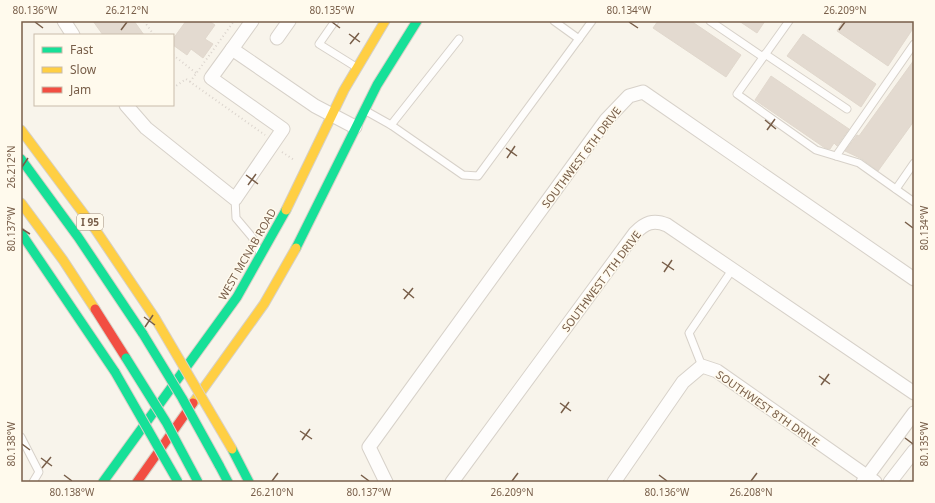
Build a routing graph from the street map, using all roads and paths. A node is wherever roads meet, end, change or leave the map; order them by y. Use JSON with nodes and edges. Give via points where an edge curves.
{"nodes":[{"id":1,"x":64,"y":21,"type":"edge"},
{"id":2,"x":144,"y":21,"type":"edge"},
{"id":3,"x":234,"y":21,"type":"edge"},
{"id":4,"x":252,"y":21,"type":"edge"},
{"id":5,"x":289,"y":21,"type":"edge"},
{"id":6,"x":335,"y":21,"type":"edge"},
{"id":7,"x":417,"y":21,"type":"edge"},
{"id":8,"x":554,"y":21,"type":"edge"},
{"id":9,"x":592,"y":21,"type":"edge"},
{"id":10,"x":710,"y":21,"type":"edge"},
{"id":11,"x":788,"y":21,"type":"edge"},
{"id":12,"x":381,"y":22,"type":"edge"},
{"id":13,"x":72,"y":34,"type":"edge"},
{"id":14,"x":153,"y":34,"type":"edge"},
{"id":15,"x":277,"y":38,"type":"dead end"},
{"id":16,"x":459,"y":39,"type":"dead end"},
{"id":17,"x":579,"y":39,"type":"junction"},
{"id":18,"x":914,"y":44,"type":"edge"},
{"id":19,"x":232,"y":49,"type":"junction"},
{"id":20,"x":764,"y":55,"type":"junction"},
{"id":21,"x":174,"y":56,"type":"edge"},
{"id":22,"x":356,"y":68,"type":"junction"},
{"id":23,"x":196,"y":73,"type":"junction"},
{"id":24,"x":190,"y":82,"type":"junction"},
{"id":25,"x":174,"y":87,"type":"edge"},
{"id":26,"x":127,"y":106,"type":"edge"},
{"id":27,"x":364,"y":109,"type":"junction"},
{"id":28,"x":847,"y":110,"type":"dead end"},
{"id":29,"x":331,"y":115,"type":"junction"},
{"id":30,"x":391,"y":125,"type":"junction"},
{"id":31,"x":355,"y":127,"type":"junction"},
{"id":32,"x":21,"y":130,"type":"edge"},
{"id":33,"x":270,"y":139,"type":"dead end"},
{"id":34,"x":280,"y":151,"type":"dead end"},
{"id":35,"x":836,"y":156,"type":"junction"},
{"id":36,"x":21,"y":159,"type":"edge"},
{"id":37,"x":295,"y":160,"type":"dead end"},
{"id":38,"x":914,"y":163,"type":"edge"},
{"id":39,"x":896,"y":189,"type":"junction"},
{"id":40,"x":235,"y":199,"type":"junction"},
{"id":41,"x":914,"y":202,"type":"edge"},
{"id":42,"x":21,"y":203,"type":"edge"},
{"id":43,"x":21,"y":233,"type":"edge"},
{"id":44,"x":261,"y":258,"type":"junction"},
{"id":45,"x":732,"y":270,"type":"junction"},
{"id":46,"x":914,"y":279,"type":"edge"},
{"id":47,"x":702,"y":366,"type":"junction"},
{"id":48,"x":914,"y":393,"type":"edge"},
{"id":49,"x":914,"y":413,"type":"edge"},
{"id":50,"x":21,"y":437,"type":"edge"},
{"id":51,"x":914,"y":451,"type":"edge"},
{"id":52,"x":868,"y":480,"type":"edge"},
{"id":53,"x":33,"y":482,"type":"edge"},
{"id":54,"x":103,"y":482,"type":"edge"},
{"id":55,"x":137,"y":482,"type":"edge"},
{"id":56,"x":178,"y":482,"type":"edge"},
{"id":57,"x":198,"y":482,"type":"edge"},
{"id":58,"x":228,"y":482,"type":"edge"},
{"id":59,"x":249,"y":482,"type":"edge"},
{"id":60,"x":386,"y":482,"type":"edge"},
{"id":61,"x":452,"y":482,"type":"edge"},
{"id":62,"x":614,"y":482,"type":"edge"},
{"id":63,"x":890,"y":482,"type":"edge"}],
"edges":[{"from":1,"to":13,"type":"street"},
{"from":2,"to":14,"type":"path"},
{"from":3,"to":23,"type":"path"},
{"from":4,"to":19,"type":"street"},
{"from":5,"to":15,"type":"street"},
{"from":6,"to":22,"type":"lane","via":[[319,44]]},
{"from":7,"to":27,"type":"main road"},
{"from":8,"to":17,"type":"lane"},
{"from":9,"to":17,"type":"lane"},
{"from":10,"to":20,"type":"lane"},
{"from":11,"to":20,"type":"lane"},
{"from":12,"to":22,"type":"main road","name":"WEST MCNAB ROAD"},
{"from":16,"to":30,"type":"lane"},
{"from":17,"to":30,"type":"lane","via":[[478,176],[463,174]]},
{"from":18,"to":35,"type":"lane"},
{"from":19,"to":29,"type":"street"},
{"from":19,"to":40,"type":"street","via":[[211,78],[283,129]]},
{"from":20,"to":28,"type":"lane"},
{"from":20,"to":35,"type":"lane","via":[[736,94],[816,150]]},
{"from":21,"to":23,"type":"path"},
{"from":22,"to":29,"type":"main road","name":"WEST MCNAB ROAD"},
{"from":23,"to":24,"type":"path"},
{"from":24,"to":25,"type":"path","via":[[186,79]]},
{"from":24,"to":33,"type":"path"},
{"from":26,"to":40,"type":"street","via":[[146,128]]},
{"from":27,"to":30,"type":"lane"},
{"from":27,"to":31,"type":"main road"},
{"from":29,"to":31,"type":"street"},
{"from":29,"to":44,"type":"main road","name":"WEST MCNAB ROAD"},
{"from":31,"to":55,"type":"main road","via":[[303,236],[264,304]]},
{"from":32,"to":59,"type":"main road","number":"I 95","bridge":true,"via":[[95,229],[155,318]]},
{"from":34,"to":37,"type":"path"},
{"from":35,"to":39,"type":"lane","via":[[859,163]]},
{"from":36,"to":58,"type":"main road","bridge":true,"via":[[78,237],[143,334]]},
{"from":38,"to":39,"type":"lane"},
{"from":39,"to":41,"type":"lane"},
{"from":40,"to":44,"type":"lane","via":[[236,218],[252,237]]},
{"from":42,"to":57,"type":"main road","bridge":true,"via":[[63,260],[126,358],[166,422]]},
{"from":43,"to":56,"type":"main road","bridge":true,"via":[[115,372]]},
{"from":44,"to":54,"type":"main road","name":"WEST MCNAB ROAD","via":[[214,330]]},
{"from":45,"to":47,"type":"lane","via":[[689,333]]},
{"from":45,"to":48,"type":"street","name":"SOUTHWEST 7TH DRIVE"},
{"from":45,"to":61,"type":"street","name":"SOUTHWEST 7TH DRIVE","via":[[667,225],[660,222],[646,223],[635,233]]},
{"from":46,"to":60,"type":"street","name":"SOUTHWEST 6TH DRIVE","via":[[643,92],[629,96],[606,120],[369,447]]},
{"from":47,"to":52,"type":"street","name":"SOUTHWEST 8TH DRIVE","via":[[717,371]]},
{"from":47,"to":62,"type":"street","via":[[683,382]]},
{"from":49,"to":52,"type":"street"},
{"from":50,"to":53,"type":"lane","via":[[39,472]]},
{"from":51,"to":63,"type":"street"}]}
